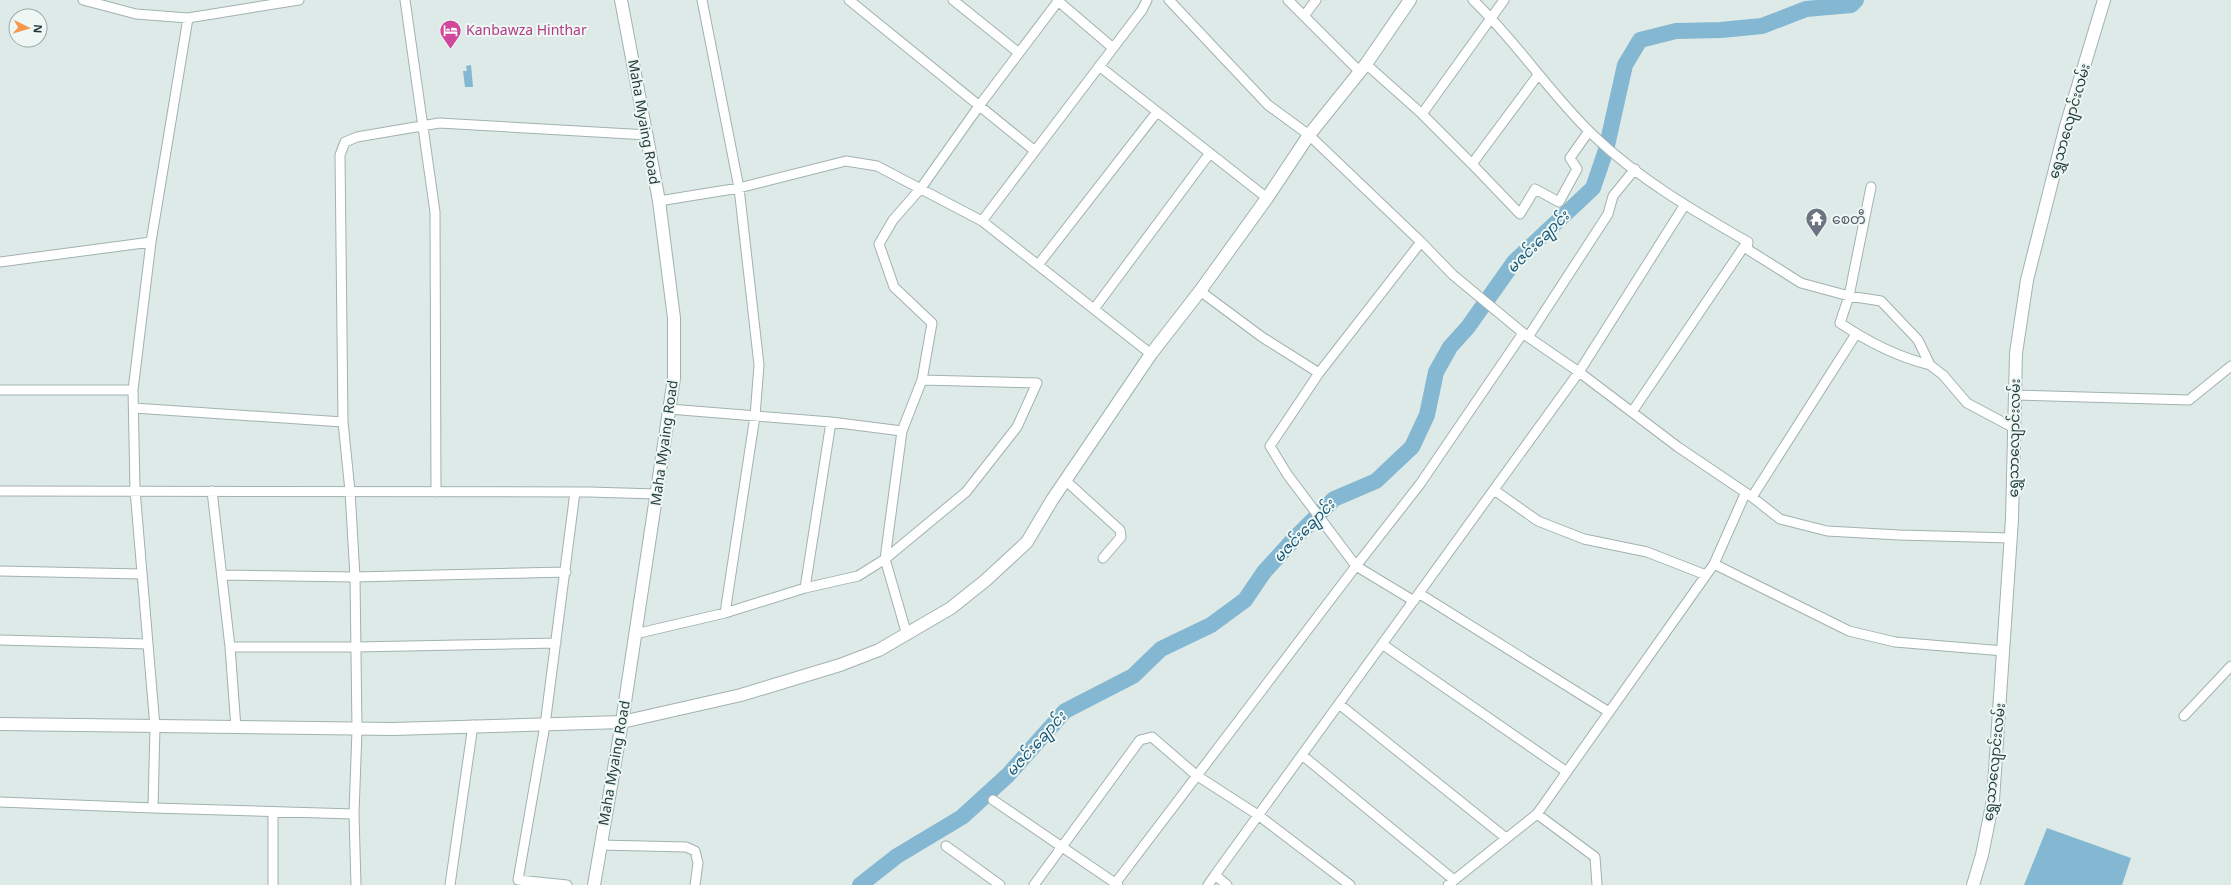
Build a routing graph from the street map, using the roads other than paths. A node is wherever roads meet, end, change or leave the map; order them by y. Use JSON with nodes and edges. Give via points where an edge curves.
{"nodes":[{"id":1,"x":83,"y":0,"type":"edge"},
{"id":2,"x":299,"y":0,"type":"edge"},
{"id":3,"x":405,"y":0,"type":"edge"},
{"id":4,"x":621,"y":0,"type":"edge"},
{"id":5,"x":702,"y":0,"type":"edge"},
{"id":6,"x":849,"y":0,"type":"edge"},
{"id":7,"x":954,"y":0,"type":"edge"},
{"id":8,"x":1058,"y":0,"type":"edge"},
{"id":9,"x":1147,"y":0,"type":"edge"},
{"id":10,"x":1169,"y":0,"type":"edge"},
{"id":11,"x":1288,"y":0,"type":"edge"},
{"id":12,"x":1316,"y":0,"type":"edge"},
{"id":13,"x":1410,"y":0,"type":"edge"},
{"id":14,"x":1473,"y":0,"type":"edge"},
{"id":15,"x":1504,"y":0,"type":"edge"},
{"id":16,"x":2104,"y":0,"type":"edge"},
{"id":17,"x":1304,"y":16,"type":"junction"},
{"id":18,"x":188,"y":18,"type":"junction"},
{"id":19,"x":1492,"y":18,"type":"junction"},
{"id":20,"x":1113,"y":48,"type":"junction"},
{"id":21,"x":1019,"y":53,"type":"junction"},
{"id":22,"x":1099,"y":66,"type":"junction"},
{"id":23,"x":1363,"y":68,"type":"junction"},
{"id":24,"x":1538,"y":75,"type":"junction"},
{"id":25,"x":979,"y":106,"type":"junction"},
{"id":26,"x":1157,"y":112,"type":"junction"},
{"id":27,"x":1422,"y":114,"type":"junction"},
{"id":28,"x":424,"y":127,"type":"junction"},
{"id":29,"x":1591,"y":133,"type":"junction"},
{"id":30,"x":648,"y":135,"type":"junction"},
{"id":31,"x":1309,"y":135,"type":"junction"},
{"id":32,"x":1035,"y":151,"type":"junction"},
{"id":33,"x":1210,"y":153,"type":"junction"},
{"id":34,"x":1472,"y":164,"type":"junction"},
{"id":35,"x":1635,"y":169,"type":"junction"},
{"id":36,"x":1871,"y":187,"type":"dead end"},
{"id":37,"x":738,"y":188,"type":"junction"},
{"id":38,"x":921,"y":188,"type":"junction"},
{"id":39,"x":1267,"y":198,"type":"junction"},
{"id":40,"x":659,"y":201,"type":"junction"},
{"id":41,"x":1684,"y":206,"type":"junction"},
{"id":42,"x":982,"y":221,"type":"junction"},
{"id":43,"x":151,"y":242,"type":"junction"},
{"id":44,"x":1421,"y":242,"type":"junction"},
{"id":45,"x":1748,"y":242,"type":"junction"},
{"id":46,"x":0,"y":262,"type":"edge"},
{"id":47,"x":1038,"y":265,"type":"junction"},
{"id":48,"x":1200,"y":291,"type":"junction"},
{"id":49,"x":1848,"y":296,"type":"junction"},
{"id":50,"x":1094,"y":309,"type":"junction"},
{"id":51,"x":1856,"y":334,"type":"junction"},
{"id":52,"x":1526,"y":335,"type":"junction"},
{"id":53,"x":1151,"y":354,"type":"junction"},
{"id":54,"x":1930,"y":365,"type":"junction"},
{"id":55,"x":2231,"y":366,"type":"edge"},
{"id":56,"x":1579,"y":372,"type":"junction"},
{"id":57,"x":1319,"y":373,"type":"junction"},
{"id":58,"x":922,"y":380,"type":"junction"},
{"id":59,"x":0,"y":390,"type":"edge"},
{"id":60,"x":133,"y":390,"type":"junction"},
{"id":61,"x":2015,"y":395,"type":"junction"},
{"id":62,"x":134,"y":408,"type":"junction"},
{"id":63,"x":669,"y":408,"type":"junction"},
{"id":64,"x":1632,"y":412,"type":"junction"},
{"id":65,"x":755,"y":416,"type":"junction"},
{"id":66,"x":343,"y":422,"type":"junction"},
{"id":67,"x":831,"y":422,"type":"junction"},
{"id":68,"x":2014,"y":428,"type":"junction"},
{"id":69,"x":902,"y":431,"type":"junction"},
{"id":70,"x":1065,"y":480,"type":"junction"},
{"id":71,"x":135,"y":490,"type":"junction"},
{"id":72,"x":1494,"y":490,"type":"junction"},
{"id":73,"x":0,"y":491,"type":"edge"},
{"id":74,"x":212,"y":491,"type":"junction"},
{"id":75,"x":350,"y":491,"type":"junction"},
{"id":76,"x":436,"y":492,"type":"junction"},
{"id":77,"x":575,"y":492,"type":"junction"},
{"id":78,"x":658,"y":494,"type":"junction"},
{"id":79,"x":1749,"y":496,"type":"junction"},
{"id":80,"x":2011,"y":538,"type":"junction"},
{"id":81,"x":1102,"y":558,"type":"dead end"},
{"id":82,"x":885,"y":559,"type":"junction"},
{"id":83,"x":1714,"y":564,"type":"junction"},
{"id":84,"x":1356,"y":566,"type":"junction"},
{"id":85,"x":0,"y":570,"type":"edge"},
{"id":86,"x":566,"y":572,"type":"junction"},
{"id":87,"x":142,"y":574,"type":"junction"},
{"id":88,"x":222,"y":575,"type":"junction"},
{"id":89,"x":1706,"y":575,"type":"junction"},
{"id":90,"x":355,"y":577,"type":"junction"},
{"id":91,"x":805,"y":588,"type":"junction"},
{"id":92,"x":1417,"y":598,"type":"junction"},
{"id":93,"x":725,"y":613,"type":"junction"},
{"id":94,"x":635,"y":634,"type":"junction"},
{"id":95,"x":907,"y":635,"type":"junction"},
{"id":96,"x":0,"y":640,"type":"edge"},
{"id":97,"x":556,"y":643,"type":"junction"},
{"id":98,"x":148,"y":644,"type":"junction"},
{"id":99,"x":1382,"y":644,"type":"junction"},
{"id":100,"x":230,"y":647,"type":"junction"},
{"id":101,"x":356,"y":647,"type":"junction"},
{"id":102,"x":2004,"y":652,"type":"junction"},
{"id":103,"x":2231,"y":666,"type":"edge"},
{"id":104,"x":1339,"y":704,"type":"junction"},
{"id":105,"x":1609,"y":712,"type":"junction"},
{"id":106,"x":2184,"y":716,"type":"dead end"},
{"id":107,"x":622,"y":722,"type":"junction"},
{"id":108,"x":0,"y":724,"type":"edge"},
{"id":109,"x":545,"y":725,"type":"junction"},
{"id":110,"x":473,"y":726,"type":"junction"},
{"id":111,"x":155,"y":727,"type":"junction"},
{"id":112,"x":236,"y":728,"type":"junction"},
{"id":113,"x":357,"y":730,"type":"junction"},
{"id":114,"x":1302,"y":755,"type":"junction"},
{"id":115,"x":1567,"y":772,"type":"junction"},
{"id":116,"x":1196,"y":775,"type":"junction"},
{"id":117,"x":993,"y":800,"type":"dead end"},
{"id":118,"x":0,"y":802,"type":"edge"},
{"id":119,"x":153,"y":808,"type":"junction"},
{"id":120,"x":273,"y":812,"type":"junction"},
{"id":121,"x":354,"y":814,"type":"junction"},
{"id":122,"x":1537,"y":814,"type":"junction"},
{"id":123,"x":1258,"y":815,"type":"junction"},
{"id":124,"x":1506,"y":838,"type":"junction"},
{"id":125,"x":600,"y":845,"type":"junction"},
{"id":126,"x":946,"y":846,"type":"dead end"},
{"id":127,"x":1061,"y":847,"type":"junction"},
{"id":128,"x":1215,"y":875,"type":"junction"},
{"id":129,"x":1451,"y":882,"type":"edge"},
{"id":130,"x":516,"y":883,"type":"edge"},
{"id":131,"x":1115,"y":884,"type":"edge"},
{"id":132,"x":273,"y":885,"type":"edge"},
{"id":133,"x":356,"y":885,"type":"edge"},
{"id":134,"x":450,"y":885,"type":"edge"},
{"id":135,"x":567,"y":885,"type":"edge"},
{"id":136,"x":594,"y":885,"type":"edge"},
{"id":137,"x":695,"y":885,"type":"edge"},
{"id":138,"x":1000,"y":885,"type":"edge"},
{"id":139,"x":1034,"y":885,"type":"edge"},
{"id":140,"x":1208,"y":885,"type":"edge"},
{"id":141,"x":1227,"y":885,"type":"edge"},
{"id":142,"x":1350,"y":885,"type":"edge"},
{"id":143,"x":1597,"y":885,"type":"edge"},
{"id":144,"x":1973,"y":885,"type":"edge"}],
"edges":[{"from":1,"to":18,"type":"street","via":[[136,14]]},
{"from":2,"to":18,"type":"street"},
{"from":3,"to":28,"type":"street"},
{"from":4,"to":30,"type":"street","name":"Maha Myaing Road"},
{"from":5,"to":37,"type":"street"},
{"from":6,"to":25,"type":"street"},
{"from":7,"to":21,"type":"street"},
{"from":8,"to":20,"type":"street"},
{"from":8,"to":21,"type":"street"},
{"from":9,"to":20,"type":"street"},
{"from":10,"to":31,"type":"street","via":[[1268,105]]},
{"from":11,"to":17,"type":"street"},
{"from":12,"to":17,"type":"street"},
{"from":13,"to":23,"type":"street"},
{"from":14,"to":19,"type":"street"},
{"from":15,"to":19,"type":"street"},
{"from":16,"to":61,"type":"street","name":"ရွှေသာလျောင်းလမ်း","via":[[2066,126],[2027,280],[2016,353]]},
{"from":17,"to":23,"type":"street"},
{"from":18,"to":43,"type":"street"},
{"from":19,"to":24,"type":"street"},
{"from":19,"to":27,"type":"street"},
{"from":20,"to":22,"type":"street"},
{"from":21,"to":25,"type":"street"},
{"from":22,"to":26,"type":"street"},
{"from":22,"to":32,"type":"street"},
{"from":23,"to":27,"type":"street"},
{"from":23,"to":31,"type":"street"},
{"from":24,"to":29,"type":"street"},
{"from":24,"to":34,"type":"street"},
{"from":25,"to":32,"type":"street"},
{"from":25,"to":38,"type":"street"},
{"from":26,"to":33,"type":"street"},
{"from":26,"to":47,"type":"street"},
{"from":27,"to":34,"type":"street"},
{"from":28,"to":30,"type":"street","via":[[439,123]]},
{"from":28,"to":66,"type":"street","via":[[357,137],[346,142],[340,155]]},
{"from":28,"to":76,"type":"street","via":[[435,212]]},
{"from":29,"to":34,"type":"street","via":[[1570,158],[1577,169],[1559,202],[1535,188],[1520,214]]},
{"from":29,"to":35,"type":"street"},
{"from":30,"to":40,"type":"street","name":"Maha Myaing Road"},
{"from":31,"to":39,"type":"street"},
{"from":31,"to":44,"type":"street"},
{"from":32,"to":42,"type":"street"},
{"from":33,"to":39,"type":"street"},
{"from":33,"to":50,"type":"street"},
{"from":35,"to":41,"type":"street"},
{"from":35,"to":52,"type":"street","via":[[1613,196],[1608,214]]},
{"from":36,"to":49,"type":"street"},
{"from":37,"to":38,"type":"street","via":[[846,161],[877,166]]},
{"from":37,"to":40,"type":"street"},
{"from":37,"to":65,"type":"street","via":[[759,365]]},
{"from":38,"to":42,"type":"street"},
{"from":38,"to":58,"type":"street","via":[[893,220],[879,244],[894,287],[932,323]]},
{"from":39,"to":48,"type":"street"},
{"from":40,"to":63,"type":"street","name":"Maha Myaing Road","via":[[674,318],[674,378]]},
{"from":41,"to":45,"type":"street"},
{"from":41,"to":56,"type":"street"},
{"from":42,"to":47,"type":"street"},
{"from":43,"to":46,"type":"street"},
{"from":43,"to":60,"type":"street"},
{"from":44,"to":52,"type":"street","via":[[1453,275]]},
{"from":44,"to":57,"type":"street"},
{"from":45,"to":49,"type":"street","via":[[1747,249],[1801,283]]},
{"from":45,"to":64,"type":"street"},
{"from":47,"to":50,"type":"street"},
{"from":48,"to":53,"type":"street"},
{"from":48,"to":57,"type":"street","via":[[1262,337]]},
{"from":49,"to":51,"type":"street","via":[[1840,323]]},
{"from":49,"to":54,"type":"street","via":[[1882,301],[1918,340]]},
{"from":50,"to":53,"type":"street"},
{"from":51,"to":54,"type":"street","via":[[1904,359]]},
{"from":51,"to":79,"type":"street"},
{"from":52,"to":56,"type":"street"},
{"from":52,"to":84,"type":"street","via":[[1420,484]]},
{"from":53,"to":70,"type":"street"},
{"from":54,"to":68,"type":"street","via":[[1943,375],[1967,403]]},
{"from":55,"to":61,"type":"street","via":[[2189,400]]},
{"from":56,"to":64,"type":"street"},
{"from":56,"to":72,"type":"street"},
{"from":57,"to":84,"type":"street","via":[[1270,446],[1314,511]]},
{"from":58,"to":69,"type":"street"},
{"from":58,"to":82,"type":"street","via":[[1037,383],[1017,428],[966,492]]},
{"from":59,"to":60,"type":"street"},
{"from":60,"to":62,"type":"street"},
{"from":61,"to":68,"type":"street","name":"ရွှေသာလျောင်းလမ်း"},
{"from":62,"to":66,"type":"street"},
{"from":62,"to":71,"type":"street"},
{"from":63,"to":65,"type":"street"},
{"from":63,"to":78,"type":"street","name":"Maha Myaing Road"},
{"from":64,"to":79,"type":"street"},
{"from":65,"to":67,"type":"street"},
{"from":65,"to":93,"type":"street"},
{"from":66,"to":75,"type":"street"},
{"from":67,"to":69,"type":"street"},
{"from":67,"to":91,"type":"street"},
{"from":68,"to":80,"type":"street","name":"ရွှေသာလျောင်းလမ်း"},
{"from":69,"to":82,"type":"street"},
{"from":70,"to":81,"type":"street","via":[[1120,530],[1121,537]]},
{"from":70,"to":95,"type":"street","via":[[1027,542],[951,608]]},
{"from":71,"to":73,"type":"street"},
{"from":71,"to":74,"type":"street"},
{"from":71,"to":87,"type":"street"},
{"from":72,"to":89,"type":"street","via":[[1538,521],[1584,539],[1648,552]]},
{"from":72,"to":92,"type":"street"},
{"from":74,"to":75,"type":"street"},
{"from":74,"to":88,"type":"street"},
{"from":75,"to":76,"type":"street"},
{"from":75,"to":90,"type":"street"},
{"from":76,"to":77,"type":"street"},
{"from":77,"to":78,"type":"street"},
{"from":77,"to":86,"type":"street"},
{"from":78,"to":94,"type":"street","name":"Maha Myaing Road"},
{"from":79,"to":80,"type":"street","via":[[1780,519],[1827,531]]},
{"from":79,"to":83,"type":"street"},
{"from":80,"to":102,"type":"street","name":"ရွှေသာလျောင်းလမ်း"},
{"from":82,"to":91,"type":"street","via":[[858,576]]},
{"from":82,"to":95,"type":"street"},
{"from":83,"to":89,"type":"street"},
{"from":83,"to":102,"type":"street","via":[[1849,631],[1895,642]]},
{"from":84,"to":92,"type":"street"},
{"from":84,"to":116,"type":"street"},
{"from":85,"to":87,"type":"street"},
{"from":86,"to":90,"type":"street"},
{"from":86,"to":97,"type":"street"},
{"from":87,"to":98,"type":"street"},
{"from":88,"to":90,"type":"street"},
{"from":88,"to":100,"type":"street"},
{"from":89,"to":105,"type":"street"},
{"from":90,"to":101,"type":"street"},
{"from":91,"to":93,"type":"street"},
{"from":92,"to":99,"type":"street"},
{"from":92,"to":105,"type":"street"},
{"from":93,"to":94,"type":"street"},
{"from":94,"to":107,"type":"street","name":"Maha Myaing Road"},
{"from":95,"to":107,"type":"street","via":[[879,650],[840,665],[742,694]]},
{"from":96,"to":98,"type":"street"},
{"from":97,"to":101,"type":"street"},
{"from":97,"to":109,"type":"street"},
{"from":98,"to":111,"type":"street"},
{"from":99,"to":104,"type":"street"},
{"from":99,"to":115,"type":"street"},
{"from":100,"to":101,"type":"street"},
{"from":100,"to":112,"type":"street"},
{"from":101,"to":113,"type":"street"},
{"from":102,"to":144,"type":"street","name":"ရွှေသာလျောင်းလမ်း","via":[[1993,800]]},
{"from":103,"to":106,"type":"street"},
{"from":104,"to":114,"type":"street"},
{"from":104,"to":124,"type":"street"},
{"from":105,"to":115,"type":"street"},
{"from":107,"to":109,"type":"street"},
{"from":107,"to":125,"type":"street","name":"Maha Myaing Road"},
{"from":108,"to":111,"type":"street"},
{"from":109,"to":110,"type":"street"},
{"from":109,"to":130,"type":"street"},
{"from":110,"to":113,"type":"street"},
{"from":110,"to":134,"type":"street"},
{"from":111,"to":112,"type":"street"},
{"from":111,"to":119,"type":"street"},
{"from":112,"to":113,"type":"street"},
{"from":113,"to":121,"type":"street"},
{"from":114,"to":123,"type":"street"},
{"from":114,"to":129,"type":"street"},
{"from":115,"to":122,"type":"street"},
{"from":116,"to":123,"type":"street"},
{"from":116,"to":127,"type":"street","via":[[1152,737],[1140,740]]},
{"from":116,"to":131,"type":"street"},
{"from":117,"to":127,"type":"street"},
{"from":118,"to":119,"type":"street"},
{"from":119,"to":120,"type":"street"},
{"from":120,"to":121,"type":"street"},
{"from":120,"to":132,"type":"street"},
{"from":121,"to":133,"type":"street"},
{"from":122,"to":124,"type":"street"},
{"from":122,"to":143,"type":"street","via":[[1595,857]]},
{"from":123,"to":128,"type":"street"},
{"from":123,"to":142,"type":"street"},
{"from":124,"to":129,"type":"street"},
{"from":125,"to":136,"type":"street","name":"Maha Myaing Road"},
{"from":125,"to":137,"type":"street","via":[[686,847],[695,851],[698,863]]},
{"from":126,"to":138,"type":"street"},
{"from":127,"to":131,"type":"street"},
{"from":127,"to":139,"type":"street"},
{"from":128,"to":140,"type":"street"},
{"from":128,"to":141,"type":"street"},
{"from":130,"to":135,"type":"street"}]}
